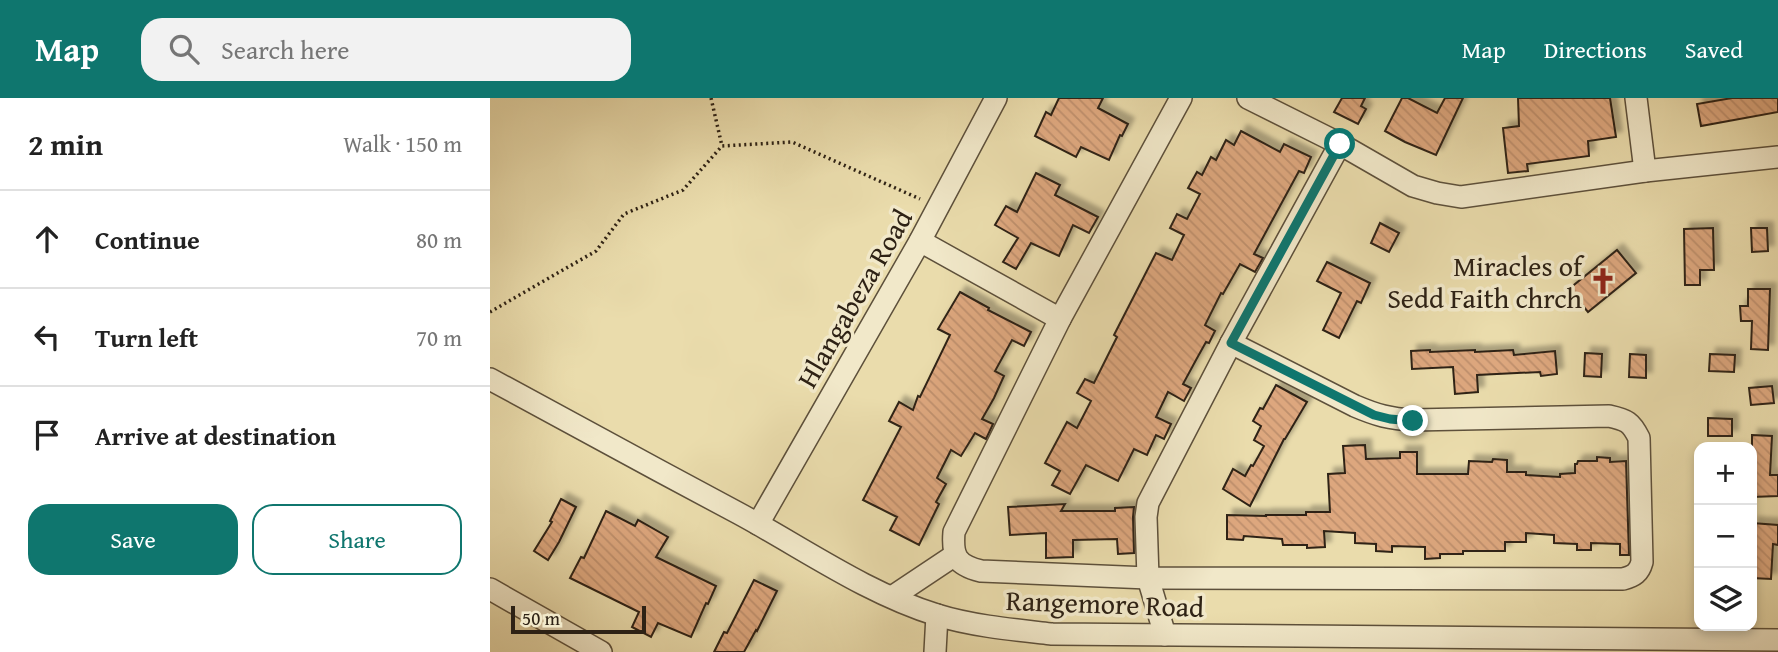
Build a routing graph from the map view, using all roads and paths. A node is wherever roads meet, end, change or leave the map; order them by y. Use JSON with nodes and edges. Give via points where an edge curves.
{"nodes":[{"id":1,"x":711,"y":98,"type":"edge"},
{"id":2,"x":996,"y":98,"type":"edge"},
{"id":3,"x":1181,"y":98,"type":"edge"},
{"id":4,"x":1248,"y":98,"type":"edge"},
{"id":5,"x":1636,"y":98,"type":"edge"},
{"id":6,"x":1340,"y":144,"type":"junction"},
{"id":7,"x":722,"y":146,"type":"junction"},
{"id":8,"x":1778,"y":157,"type":"edge"},
{"id":9,"x":1645,"y":171,"type":"junction"},
{"id":10,"x":938,"y":207,"type":"junction"},
{"id":11,"x":920,"y":240,"type":"junction"},
{"id":12,"x":490,"y":312,"type":"edge"},
{"id":13,"x":1060,"y":319,"type":"junction"},
{"id":14,"x":1231,"y":343,"type":"junction"},
{"id":15,"x":490,"y":379,"type":"edge"},
{"id":16,"x":758,"y":524,"type":"junction"},
{"id":17,"x":955,"y":555,"type":"junction"},
{"id":18,"x":1148,"y":578,"type":"junction"},
{"id":19,"x":490,"y":589,"type":"edge"},
{"id":20,"x":892,"y":597,"type":"junction"},
{"id":21,"x":937,"y":615,"type":"junction"},
{"id":22,"x":1165,"y":635,"type":"junction"},
{"id":23,"x":1778,"y":639,"type":"edge"},
{"id":24,"x":601,"y":652,"type":"edge"},
{"id":25,"x":935,"y":652,"type":"edge"}],
"edges":[{"from":1,"to":7,"type":"path"},
{"from":2,"to":10,"type":"street","name":"Hlangabeza Road"},
{"from":3,"to":13,"type":"street"},
{"from":4,"to":6,"type":"street"},
{"from":5,"to":9,"type":"street"},
{"from":6,"to":9,"type":"street","via":[[1413,186],[1461,197]]},
{"from":6,"to":14,"type":"street"},
{"from":7,"to":10,"type":"path","via":[[792,142]]},
{"from":7,"to":12,"type":"path","via":[[683,190],[624,214],[596,251]]},
{"from":8,"to":9,"type":"street"},
{"from":10,"to":11,"type":"street","name":"Hlangabeza Road"},
{"from":11,"to":13,"type":"street"},
{"from":11,"to":16,"type":"street","name":"Hlangabeza Road"},
{"from":13,"to":17,"type":"street","via":[[954,532]]},
{"from":14,"to":18,"type":"street","via":[[1148,503]]},
{"from":14,"to":18,"type":"street","via":[[1390,419],[1609,416],[1626,420],[1640,438],[1643,562],[1635,575],[1623,579]]},
{"from":15,"to":16,"type":"street","name":"Rangemore Road"},
{"from":16,"to":20,"type":"street","name":"Rangemore Road"},
{"from":17,"to":18,"type":"street","via":[[967,568],[981,571]]},
{"from":17,"to":20,"type":"street"},
{"from":18,"to":22,"type":"street"},
{"from":19,"to":24,"type":"street"},
{"from":20,"to":21,"type":"street","name":"Rangemore Road"},
{"from":21,"to":22,"type":"street","name":"Rangemore Road","via":[[1052,634]]},
{"from":21,"to":25,"type":"street"},
{"from":22,"to":23,"type":"street","name":"Rangemore Road"}]}
